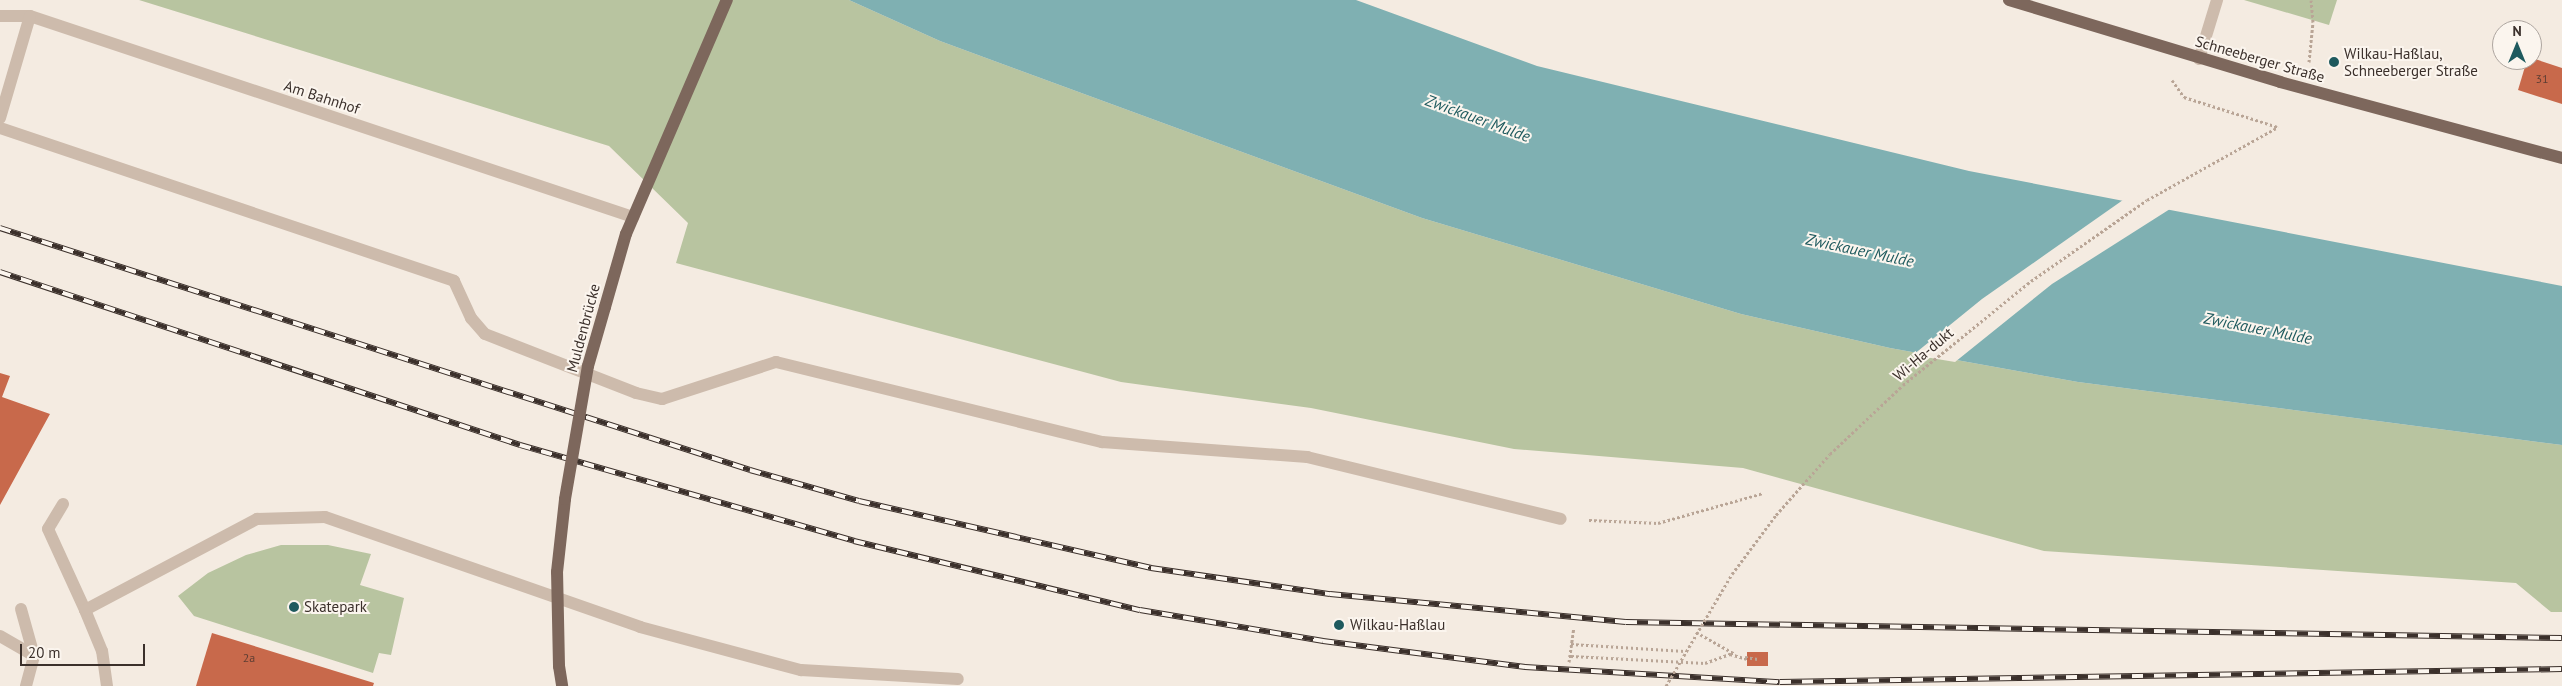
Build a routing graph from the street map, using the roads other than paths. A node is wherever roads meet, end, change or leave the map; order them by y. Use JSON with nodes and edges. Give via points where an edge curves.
{"nodes":[{"id":1,"x":727,"y":0,"type":"edge"},
{"id":2,"x":2009,"y":0,"type":"edge"},
{"id":3,"x":2217,"y":0,"type":"edge"},
{"id":4,"x":0,"y":16,"type":"edge"},
{"id":5,"x":30,"y":16,"type":"junction"},
{"id":6,"x":2199,"y":59,"type":"junction"},
{"id":7,"x":0,"y":118,"type":"edge"},
{"id":8,"x":0,"y":128,"type":"edge"},
{"id":9,"x":2562,"y":158,"type":"edge"},
{"id":10,"x":633,"y":217,"type":"junction"},
{"id":11,"x":63,"y":504,"type":"dead end"},
{"id":12,"x":1561,"y":519,"type":"road end"},
{"id":13,"x":22,"y":609,"type":"dead end"},
{"id":14,"x":85,"y":610,"type":"junction"},
{"id":15,"x":0,"y":636,"type":"edge"},
{"id":16,"x":34,"y":656,"type":"junction"},
{"id":17,"x":958,"y":679,"type":"dead end"},
{"id":18,"x":26,"y":686,"type":"edge"},
{"id":19,"x":107,"y":686,"type":"edge"},
{"id":20,"x":562,"y":686,"type":"edge"}],
"edges":[{"from":1,"to":10,"type":"main road","name":"Muldenbrücke"},
{"from":2,"to":6,"type":"main road","name":"Schneeberger Straße"},
{"from":3,"to":6,"type":"street"},
{"from":4,"to":5,"type":"street","name":"Am Bahnhof"},
{"from":5,"to":7,"type":"street"},
{"from":5,"to":10,"type":"street","name":"Am Bahnhof"},
{"from":6,"to":9,"type":"main road","name":"Schneeberger Straße"},
{"from":8,"to":12,"type":"street","via":[[454,281],[471,318],[485,334],[636,393],[662,399],[776,362],[1102,442],[1307,457]]},
{"from":10,"to":20,"type":"main road","name":"Muldenbrücke","bridge":true,"via":[[588,366],[565,499],[557,572]]},
{"from":11,"to":14,"type":"street","via":[[48,529]]},
{"from":13,"to":16,"type":"street"},
{"from":14,"to":17,"type":"street","via":[[257,519],[325,517],[640,627],[802,670]]},
{"from":14,"to":19,"type":"street","via":[[102,651]]},
{"from":15,"to":16,"type":"street"},
{"from":16,"to":18,"type":"street"}]}
